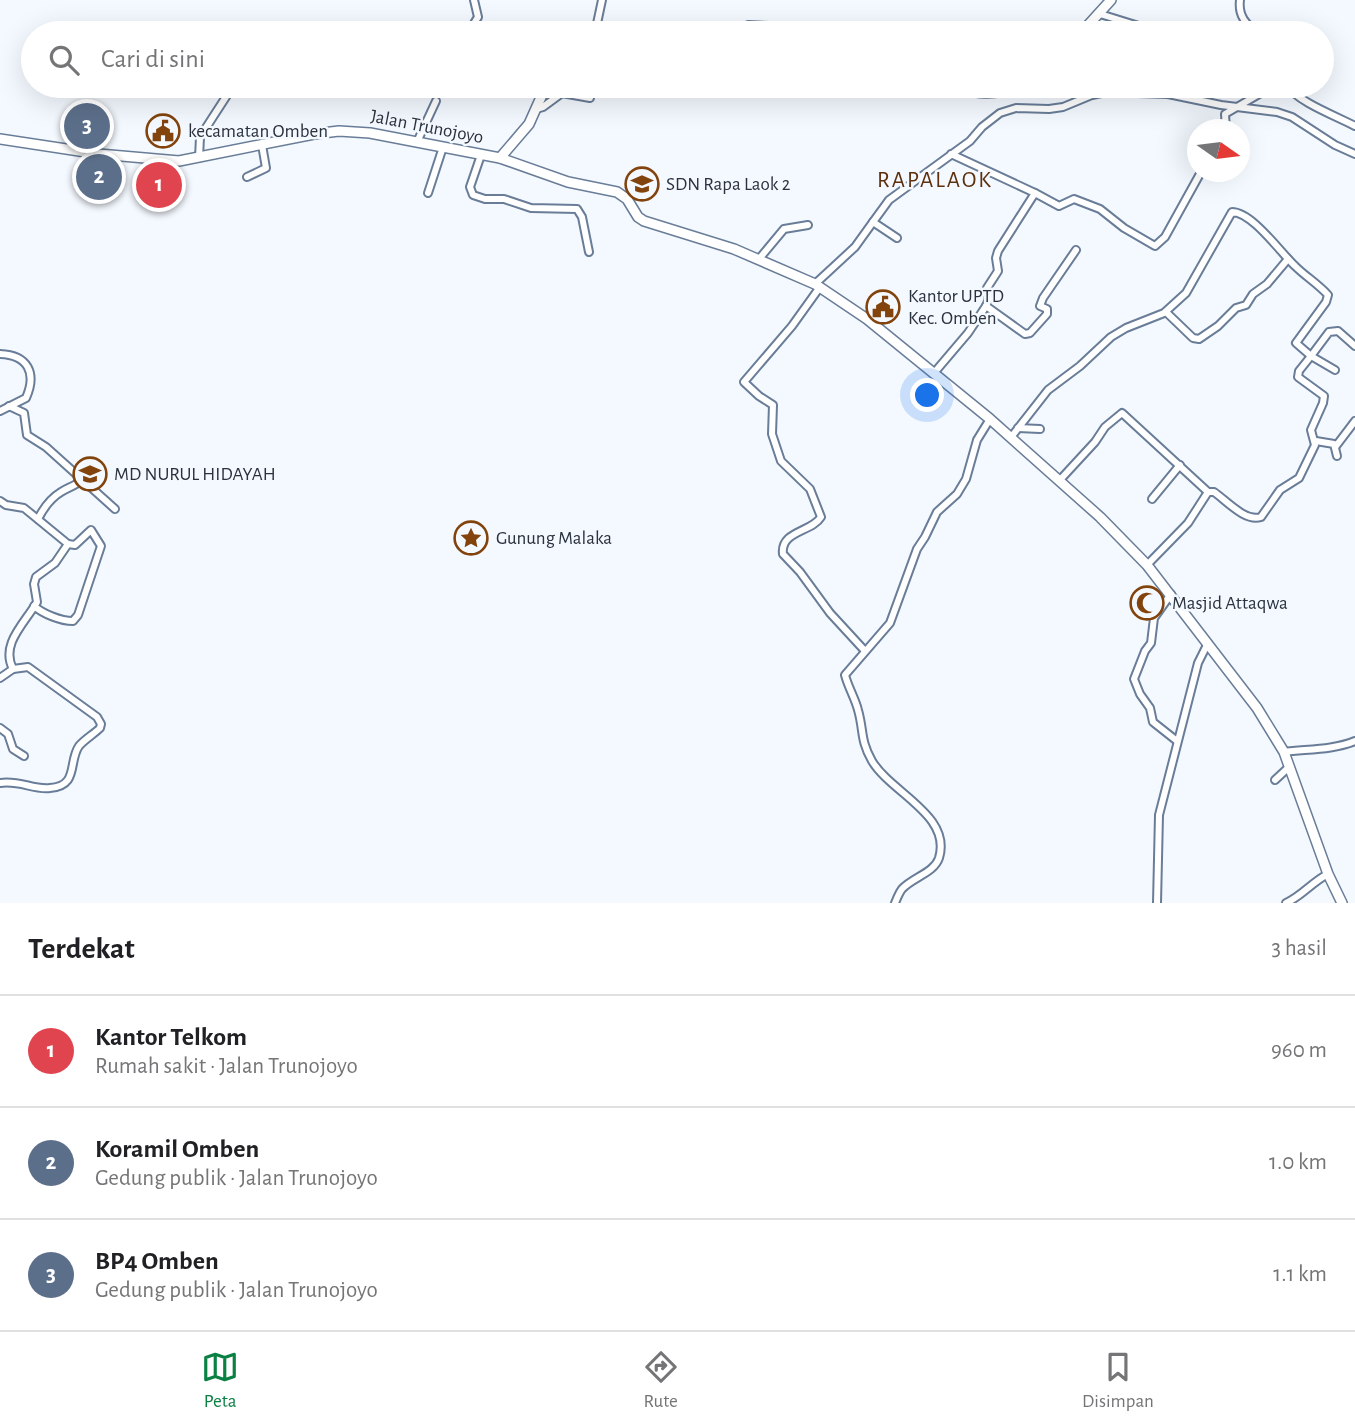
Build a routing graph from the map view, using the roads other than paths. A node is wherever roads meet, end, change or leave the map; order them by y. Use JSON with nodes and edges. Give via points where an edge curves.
{"nodes":[{"id":1,"x":474,"y":0,"type":"edge"},
{"id":2,"x":602,"y":0,"type":"edge"},
{"id":3,"x":1111,"y":0,"type":"edge"},
{"id":4,"x":1240,"y":0,"type":"edge"},
{"id":5,"x":1100,"y":14,"type":"junction"},
{"id":6,"x":476,"y":21,"type":"edge"},
{"id":7,"x":598,"y":21,"type":"edge"},
{"id":8,"x":1093,"y":21,"type":"edge"},
{"id":9,"x":1123,"y":21,"type":"edge"},
{"id":10,"x":1246,"y":21,"type":"edge"},
{"id":11,"x":225,"y":98,"type":"edge"},
{"id":12,"x":541,"y":98,"type":"edge"},
{"id":13,"x":555,"y":98,"type":"edge"},
{"id":14,"x":1083,"y":98,"type":"edge"},
{"id":15,"x":1189,"y":98,"type":"edge"},
{"id":16,"x":1252,"y":98,"type":"edge"},
{"id":17,"x":1301,"y":98,"type":"edge"},
{"id":18,"x":436,"y":101,"type":"dead end"},
{"id":19,"x":1236,"y":107,"type":"junction"},
{"id":20,"x":536,"y":109,"type":"junction"},
{"id":21,"x":1224,"y":119,"type":"edge"},
{"id":22,"x":1355,"y":127,"type":"edge"},
{"id":23,"x":0,"y":139,"type":"edge"},
{"id":24,"x":417,"y":142,"type":"junction"},
{"id":25,"x":262,"y":145,"type":"junction"},
{"id":26,"x":443,"y":147,"type":"junction"},
{"id":27,"x":951,"y":154,"type":"junction"},
{"id":28,"x":1355,"y":154,"type":"edge"},
{"id":29,"x":481,"y":155,"type":"junction"},
{"id":30,"x":199,"y":158,"type":"junction"},
{"id":31,"x":500,"y":158,"type":"junction"},
{"id":32,"x":247,"y":177,"type":"dead end"},
{"id":33,"x":1195,"y":182,"type":"edge"},
{"id":34,"x":428,"y":193,"type":"dead end"},
{"id":35,"x":1035,"y":194,"type":"junction"},
{"id":36,"x":873,"y":222,"type":"junction"},
{"id":37,"x":808,"y":225,"type":"dead end"},
{"id":38,"x":897,"y":238,"type":"dead end"},
{"id":39,"x":1076,"y":250,"type":"dead end"},
{"id":40,"x":589,"y":252,"type":"dead end"},
{"id":41,"x":759,"y":259,"type":"junction"},
{"id":42,"x":1288,"y":259,"type":"junction"},
{"id":43,"x":817,"y":286,"type":"junction"},
{"id":44,"x":986,"y":306,"type":"junction"},
{"id":45,"x":1166,"y":312,"type":"junction"},
{"id":46,"x":1355,"y":346,"type":"edge"},
{"id":47,"x":0,"y":354,"type":"edge"},
{"id":48,"x":1311,"y":356,"type":"junction"},
{"id":49,"x":1335,"y":370,"type":"dead end"},
{"id":50,"x":934,"y":373,"type":"junction"},
{"id":51,"x":9,"y":406,"type":"junction"},
{"id":52,"x":0,"y":411,"type":"edge"},
{"id":53,"x":990,"y":419,"type":"junction"},
{"id":54,"x":1355,"y":421,"type":"edge"},
{"id":55,"x":1018,"y":428,"type":"junction"},
{"id":56,"x":1040,"y":429,"type":"dead end"},
{"id":57,"x":1012,"y":436,"type":"junction"},
{"id":58,"x":1316,"y":441,"type":"junction"},
{"id":59,"x":1336,"y":446,"type":"junction"},
{"id":60,"x":1337,"y":456,"type":"dead end"},
{"id":61,"x":1180,"y":465,"type":"junction"},
{"id":62,"x":82,"y":480,"type":"junction"},
{"id":63,"x":1059,"y":481,"type":"junction"},
{"id":64,"x":1208,"y":492,"type":"junction"},
{"id":65,"x":1152,"y":499,"type":"dead end"},
{"id":66,"x":0,"y":501,"type":"edge"},
{"id":67,"x":115,"y":509,"type":"dead end"},
{"id":68,"x":38,"y":519,"type":"junction"},
{"id":69,"x":68,"y":544,"type":"junction"},
{"id":70,"x":1147,"y":565,"type":"junction"},
{"id":71,"x":1171,"y":594,"type":"junction"},
{"id":72,"x":34,"y":606,"type":"junction"},
{"id":73,"x":1208,"y":643,"type":"junction"},
{"id":74,"x":865,"y":651,"type":"junction"},
{"id":75,"x":13,"y":669,"type":"junction"},
{"id":76,"x":0,"y":678,"type":"edge"},
{"id":77,"x":0,"y":728,"type":"edge"},
{"id":78,"x":1177,"y":741,"type":"junction"},
{"id":79,"x":1355,"y":741,"type":"edge"},
{"id":80,"x":1284,"y":752,"type":"junction"},
{"id":81,"x":24,"y":757,"type":"dead end"},
{"id":82,"x":1289,"y":767,"type":"junction"},
{"id":83,"x":1275,"y":779,"type":"dead end"},
{"id":84,"x":0,"y":783,"type":"edge"},
{"id":85,"x":1328,"y":874,"type":"junction"},
{"id":86,"x":895,"y":903,"type":"edge"},
{"id":87,"x":1157,"y":903,"type":"edge"},
{"id":88,"x":1286,"y":903,"type":"edge"},
{"id":89,"x":1342,"y":903,"type":"edge"}],
"edges":[{"from":1,"to":6,"type":"street"},
{"from":2,"to":7,"type":"street"},
{"from":3,"to":5,"type":"street"},
{"from":4,"to":10,"type":"street"},
{"from":5,"to":8,"type":"street"},
{"from":5,"to":9,"type":"street"},
{"from":11,"to":30,"type":"street","via":[[200,137]]},
{"from":12,"to":20,"type":"street"},
{"from":13,"to":20,"type":"street"},
{"from":14,"to":27,"type":"street","via":[[1063,107],[1007,109]]},
{"from":15,"to":19,"type":"street"},
{"from":16,"to":19,"type":"street"},
{"from":17,"to":22,"type":"street"},
{"from":18,"to":24,"type":"street"},
{"from":19,"to":21,"type":"street"},
{"from":19,"to":28,"type":"street","via":[[1292,117]]},
{"from":20,"to":31,"type":"street"},
{"from":23,"to":30,"type":"street","name":"Jalan Trunojoyo","via":[[118,156]]},
{"from":24,"to":25,"type":"street","name":"Jalan Trunojoyo","via":[[346,131]]},
{"from":24,"to":26,"type":"street","name":"Jalan Trunojoyo"},
{"from":25,"to":30,"type":"street","name":"Jalan Trunojoyo"},
{"from":25,"to":32,"type":"street","via":[[266,168]]},
{"from":26,"to":29,"type":"street","name":"Jalan Trunojoyo"},
{"from":26,"to":34,"type":"street"},
{"from":27,"to":35,"type":"street"},
{"from":27,"to":36,"type":"street","via":[[889,200]]},
{"from":29,"to":31,"type":"street","name":"Jalan Trunojoyo"},
{"from":29,"to":40,"type":"street","via":[[470,187],[473,195],[531,208],[577,209]]},
{"from":31,"to":41,"type":"street","name":"Jalan Trunojoyo","via":[[568,182],[617,192],[644,221]]},
{"from":33,"to":35,"type":"street","via":[[1156,246],[1094,205],[1074,199],[1059,206]]},
{"from":35,"to":44,"type":"street","via":[[998,251],[998,271],[986,288]]},
{"from":36,"to":38,"type":"street"},
{"from":36,"to":43,"type":"street"},
{"from":37,"to":41,"type":"street","via":[[784,229]]},
{"from":39,"to":44,"type":"street","via":[[1043,298],[1040,306],[1047,314],[1030,333]]},
{"from":41,"to":43,"type":"street","name":"Jalan Trunojoyo"},
{"from":42,"to":45,"type":"street","via":[[1246,305],[1199,338],[1193,338]]},
{"from":42,"to":45,"type":"street","via":[[1266,235],[1233,211],[1193,282]]},
{"from":42,"to":48,"type":"street","via":[[1328,294],[1296,343]]},
{"from":43,"to":50,"type":"street","name":"Jalan Trunojoyo"},
{"from":43,"to":74,"type":"street","via":[[798,318],[744,382],[773,405],[772,434],[781,461],[810,489],[821,517],[790,537],[783,554]]},
{"from":44,"to":50,"type":"street"},
{"from":45,"to":55,"type":"street","via":[[1116,333],[1048,390]]},
{"from":46,"to":48,"type":"street","via":[[1332,330]]},
{"from":47,"to":51,"type":"street","via":[[26,363],[31,371],[26,398]]},
{"from":48,"to":49,"type":"street"},
{"from":48,"to":58,"type":"street","via":[[1298,377],[1324,396],[1311,430]]},
{"from":50,"to":53,"type":"street","name":"Jalan Trunojoyo"},
{"from":51,"to":52,"type":"street"},
{"from":51,"to":62,"type":"street","via":[[24,413],[27,435]]},
{"from":53,"to":57,"type":"street","name":"Jalan Trunojoyo"},
{"from":53,"to":74,"type":"street","via":[[977,440],[966,480],[937,512],[917,549],[890,623]]},
{"from":54,"to":59,"type":"street"},
{"from":55,"to":56,"type":"street"},
{"from":55,"to":57,"type":"street"},
{"from":57,"to":63,"type":"street","name":"Jalan Trunojoyo"},
{"from":58,"to":59,"type":"street"},
{"from":58,"to":64,"type":"street","via":[[1299,478],[1280,490],[1259,519]]},
{"from":59,"to":60,"type":"street"},
{"from":61,"to":63,"type":"street","via":[[1121,414]]},
{"from":61,"to":64,"type":"street"},
{"from":61,"to":65,"type":"street"},
{"from":62,"to":67,"type":"street"},
{"from":62,"to":68,"type":"street","via":[[57,494]]},
{"from":63,"to":70,"type":"street","name":"Jalan Trunojoyo"},
{"from":64,"to":70,"type":"street","via":[[1188,523]]},
{"from":66,"to":68,"type":"street","via":[[24,508]]},
{"from":68,"to":69,"type":"street"},
{"from":69,"to":72,"type":"street","via":[[55,563],[36,577]]},
{"from":69,"to":72,"type":"street","via":[[75,545],[91,530],[102,546],[78,615],[67,621]]},
{"from":70,"to":71,"type":"street","name":"Jalan Trunojoyo"},
{"from":71,"to":73,"type":"street","name":"Jalan Trunojoyo"},
{"from":71,"to":78,"type":"street","via":[[1154,618],[1151,644],[1134,679],[1153,722]]},
{"from":72,"to":75,"type":"street","via":[[12,641],[9,658]]},
{"from":73,"to":78,"type":"street","via":[[1198,663]]},
{"from":73,"to":80,"type":"street","name":"Jalan Trunojoyo","via":[[1266,720]]},
{"from":74,"to":86,"type":"street","via":[[845,675],[860,714],[863,745],[888,781],[930,817],[941,846],[937,863],[903,888]]},
{"from":75,"to":76,"type":"street"},
{"from":75,"to":84,"type":"street","via":[[31,669],[101,724],[78,749],[72,775],[58,787]]},
{"from":77,"to":81,"type":"street"},
{"from":78,"to":87,"type":"street","via":[[1159,815]]},
{"from":79,"to":80,"type":"street","via":[[1338,748]]},
{"from":80,"to":82,"type":"street","name":"Jalan Trunojoyo"},
{"from":82,"to":83,"type":"street"},
{"from":82,"to":85,"type":"street","name":"Jalan Trunojoyo"},
{"from":85,"to":88,"type":"street"},
{"from":85,"to":89,"type":"street","name":"Jalan Trunojoyo"}]}
